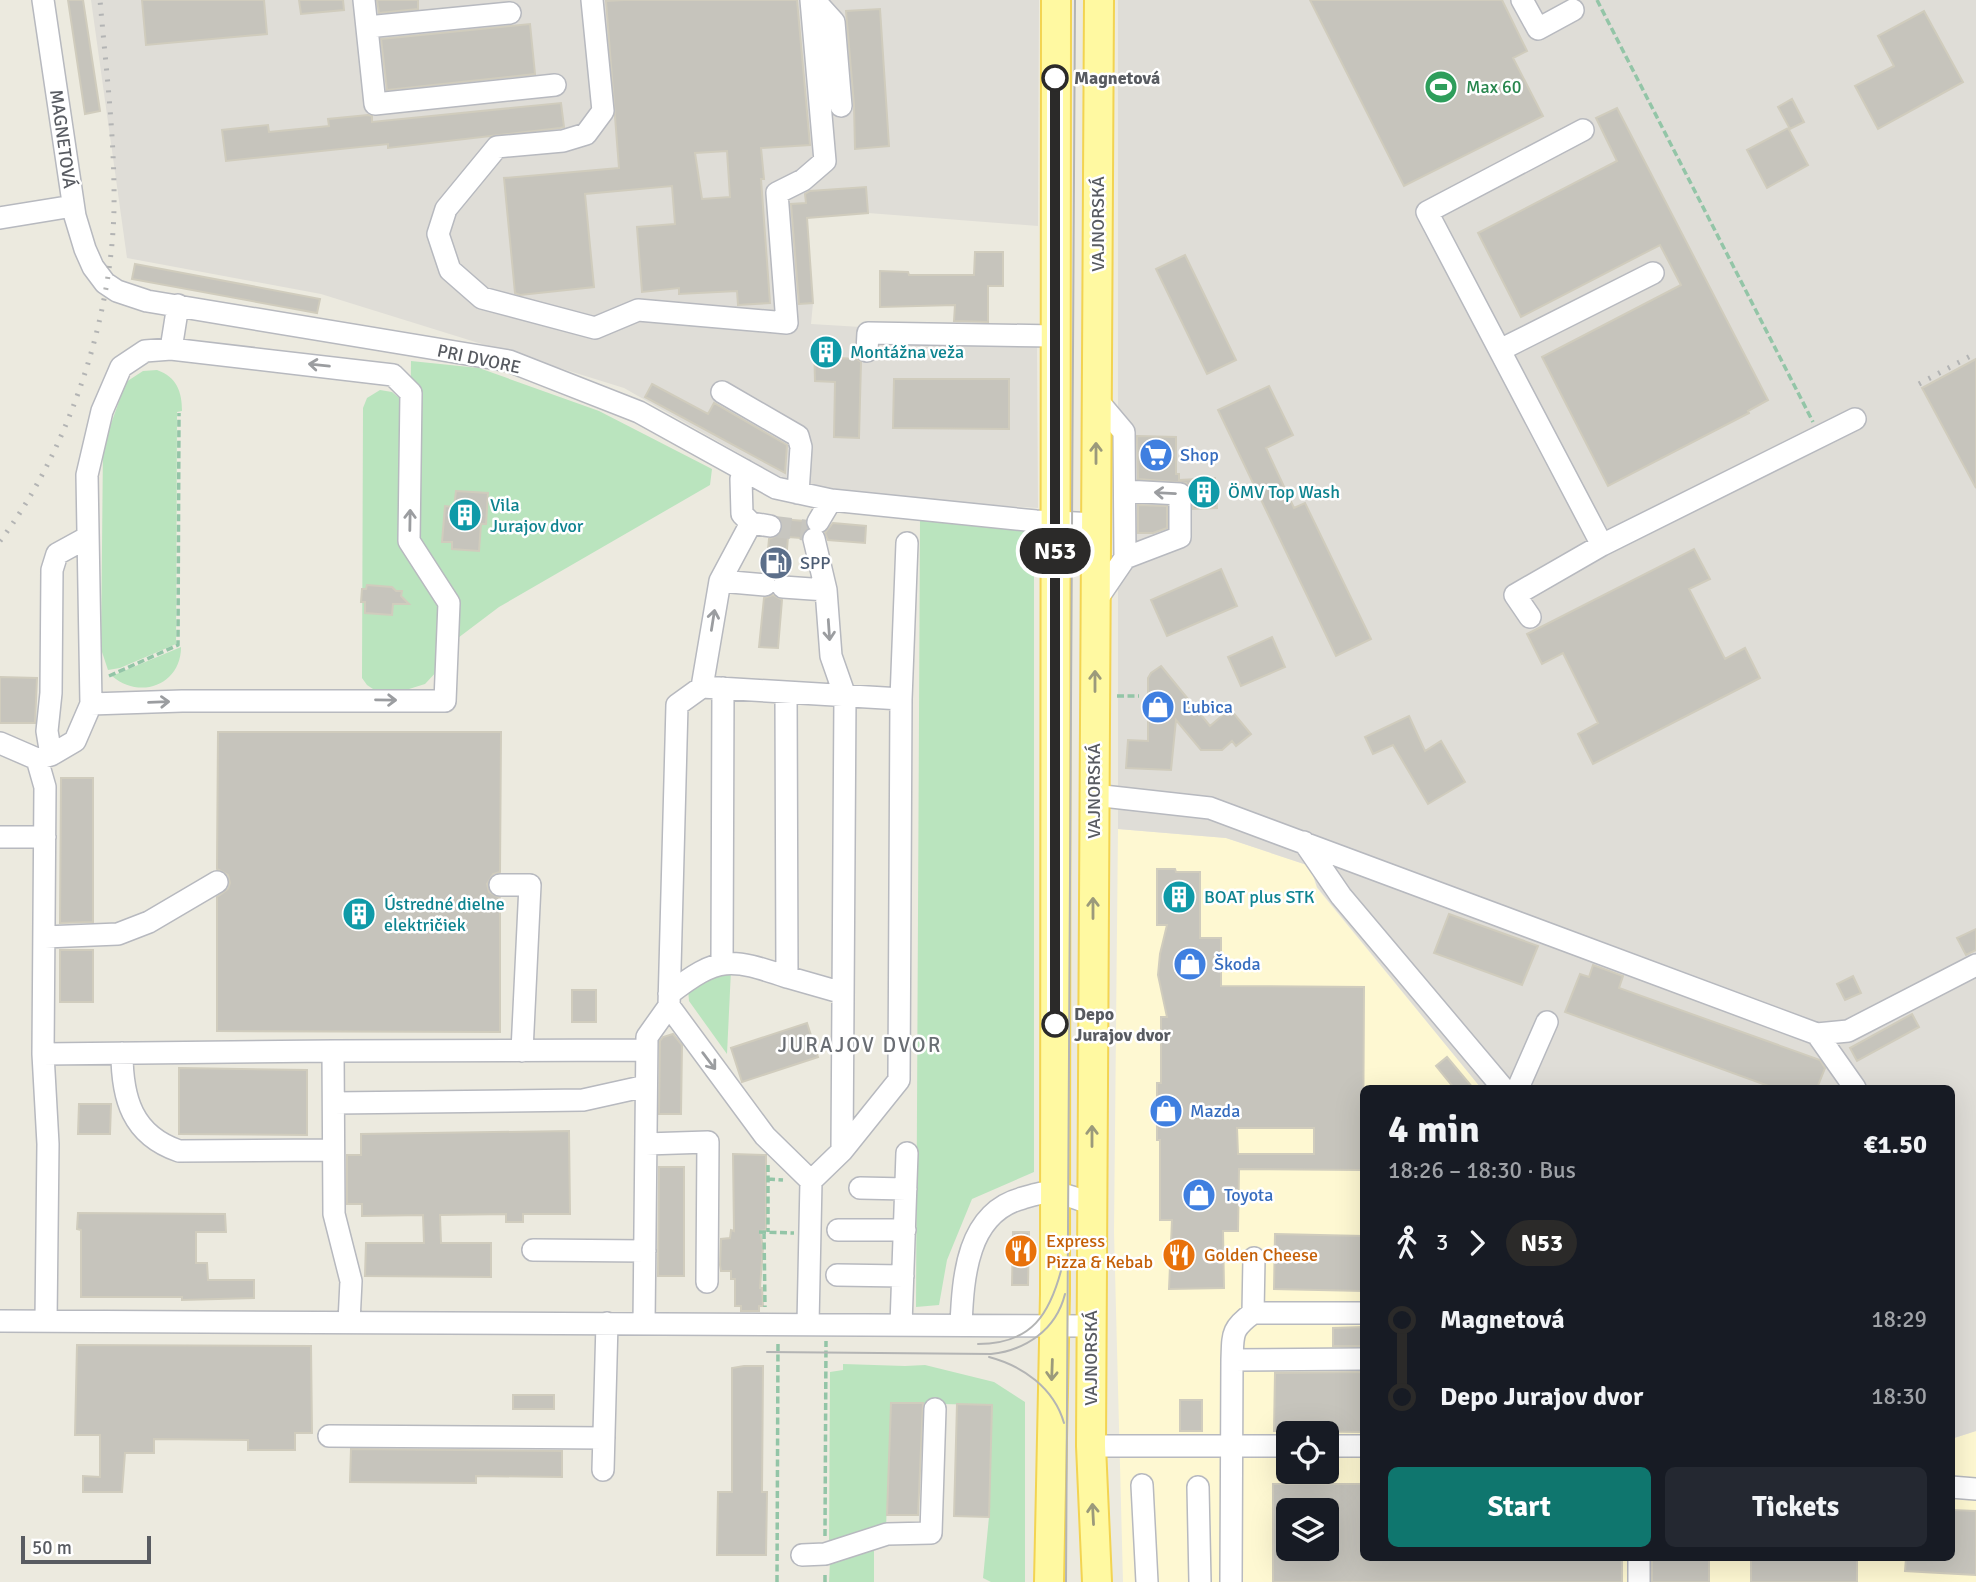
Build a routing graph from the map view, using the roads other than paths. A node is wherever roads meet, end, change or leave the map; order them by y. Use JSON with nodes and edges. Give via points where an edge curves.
{"nodes":[{"id":1,"x":43,"y":0,"type":"edge"},
{"id":2,"x":364,"y":0,"type":"edge"},
{"id":3,"x":592,"y":0,"type":"edge"},
{"id":4,"x":813,"y":0,"type":"edge"},
{"id":5,"x":1056,"y":0,"type":"edge"},
{"id":6,"x":1099,"y":0,"type":"edge"},
{"id":7,"x":1522,"y":0,"type":"edge"},
{"id":8,"x":1573,"y":10,"type":"dead end"},
{"id":9,"x":510,"y":13,"type":"dead end"},
{"id":10,"x":367,"y":27,"type":"junction"},
{"id":11,"x":555,"y":85,"type":"dead end"},
{"id":12,"x":841,"y":106,"type":"dead end"},
{"id":13,"x":1583,"y":130,"type":"dead end"},
{"id":14,"x":73,"y":205,"type":"junction"},
{"id":15,"x":0,"y":218,"type":"edge"},
{"id":16,"x":1653,"y":273,"type":"dead end"},
{"id":17,"x":178,"y":305,"type":"junction"},
{"id":18,"x":1055,"y":336,"type":"junction"},
{"id":19,"x":171,"y":340,"type":"junction"},
{"id":20,"x":1500,"y":350,"type":"junction"},
{"id":21,"x":867,"y":351,"type":"dead end"},
{"id":22,"x":722,"y":392,"type":"dead end"},
{"id":23,"x":1097,"y":400,"type":"junction"},
{"id":24,"x":1855,"y":419,"type":"dead end"},
{"id":25,"x":744,"y":470,"type":"junction"},
{"id":26,"x":1125,"y":491,"type":"junction"},
{"id":27,"x":798,"y":493,"type":"junction"},
{"id":28,"x":831,"y":500,"type":"junction"},
{"id":29,"x":1055,"y":521,"type":"junction"},
{"id":30,"x":1096,"y":524,"type":"junction"},
{"id":31,"x":88,"y":537,"type":"junction"},
{"id":32,"x":907,"y":543,"type":"dead end"},
{"id":33,"x":1602,"y":545,"type":"junction"},
{"id":34,"x":1125,"y":558,"type":"junction"},
{"id":35,"x":720,"y":581,"type":"junction"},
{"id":36,"x":826,"y":590,"type":"junction"},
{"id":37,"x":1096,"y":602,"type":"junction"},
{"id":38,"x":1530,"y":617,"type":"dead end"},
{"id":39,"x":712,"y":687,"type":"junction"},
{"id":40,"x":786,"y":692,"type":"junction"},
{"id":41,"x":51,"y":693,"type":"junction"},
{"id":42,"x":90,"y":694,"type":"junction"},
{"id":43,"x":845,"y":696,"type":"junction"},
{"id":44,"x":901,"y":699,"type":"junction"},
{"id":45,"x":75,"y":741,"type":"junction"},
{"id":46,"x":0,"y":743,"type":"edge"},
{"id":47,"x":44,"y":757,"type":"junction"},
{"id":48,"x":1094,"y":795,"type":"junction"},
{"id":49,"x":0,"y":837,"type":"edge"},
{"id":50,"x":45,"y":837,"type":"junction"},
{"id":51,"x":1304,"y":842,"type":"junction"},
{"id":52,"x":217,"y":882,"type":"dead end"},
{"id":53,"x":500,"y":885,"type":"dead end"},
{"id":54,"x":45,"y":937,"type":"junction"},
{"id":55,"x":722,"y":963,"type":"junction"},
{"id":56,"x":1976,"y":965,"type":"edge"},
{"id":57,"x":788,"y":977,"type":"junction"},
{"id":58,"x":843,"y":993,"type":"junction"},
{"id":59,"x":669,"y":1000,"type":"junction"},
{"id":60,"x":1547,"y":1022,"type":"dead end"},
{"id":61,"x":1817,"y":1034,"type":"junction"},
{"id":62,"x":646,"y":1050,"type":"junction"},
{"id":63,"x":333,"y":1051,"type":"junction"},
{"id":64,"x":522,"y":1051,"type":"junction"},
{"id":65,"x":122,"y":1053,"type":"junction"},
{"id":66,"x":43,"y":1054,"type":"junction"},
{"id":67,"x":1500,"y":1085,"type":"edge"},
{"id":68,"x":1519,"y":1085,"type":"edge"},
{"id":69,"x":1853,"y":1085,"type":"edge"},
{"id":70,"x":646,"y":1086,"type":"junction"},
{"id":71,"x":334,"y":1103,"type":"junction"},
{"id":72,"x":646,"y":1144,"type":"junction"},
{"id":73,"x":333,"y":1150,"type":"junction"},
{"id":74,"x":842,"y":1151,"type":"junction"},
{"id":75,"x":907,"y":1153,"type":"dead end"},
{"id":76,"x":811,"y":1181,"type":"junction"},
{"id":77,"x":860,"y":1188,"type":"dead end"},
{"id":78,"x":906,"y":1189,"type":"junction"},
{"id":79,"x":1055,"y":1192,"type":"junction"},
{"id":80,"x":1092,"y":1204,"type":"junction"},
{"id":81,"x":838,"y":1230,"type":"dead end"},
{"id":82,"x":905,"y":1230,"type":"junction"},
{"id":83,"x":533,"y":1250,"type":"dead end"},
{"id":84,"x":645,"y":1251,"type":"junction"},
{"id":85,"x":1254,"y":1258,"type":"dead end"},
{"id":86,"x":837,"y":1275,"type":"dead end"},
{"id":87,"x":903,"y":1276,"type":"junction"},
{"id":88,"x":707,"y":1282,"type":"dead end"},
{"id":89,"x":1253,"y":1312,"type":"junction"},
{"id":90,"x":1360,"y":1313,"type":"edge"},
{"id":91,"x":0,"y":1321,"type":"edge"},
{"id":92,"x":46,"y":1321,"type":"junction"},
{"id":93,"x":349,"y":1322,"type":"junction"},
{"id":94,"x":607,"y":1323,"type":"junction"},
{"id":95,"x":644,"y":1324,"type":"junction"},
{"id":96,"x":817,"y":1324,"type":"junction"},
{"id":97,"x":901,"y":1325,"type":"junction"},
{"id":98,"x":961,"y":1325,"type":"junction"},
{"id":99,"x":1054,"y":1326,"type":"junction"},
{"id":100,"x":1092,"y":1326,"type":"junction"},
{"id":101,"x":1360,"y":1359,"type":"edge"},
{"id":102,"x":1232,"y":1360,"type":"junction"},
{"id":103,"x":935,"y":1409,"type":"dead end"},
{"id":104,"x":329,"y":1436,"type":"dead end"},
{"id":105,"x":604,"y":1438,"type":"junction"},
{"id":106,"x":1091,"y":1446,"type":"junction"},
{"id":107,"x":1230,"y":1446,"type":"junction"},
{"id":108,"x":1276,"y":1446,"type":"edge"},
{"id":109,"x":1339,"y":1446,"type":"edge"},
{"id":110,"x":1360,"y":1446,"type":"edge"},
{"id":111,"x":603,"y":1470,"type":"dead end"},
{"id":112,"x":1142,"y":1485,"type":"dead end"},
{"id":113,"x":1955,"y":1487,"type":"edge"},
{"id":114,"x":1198,"y":1488,"type":"dead end"},
{"id":115,"x":1976,"y":1489,"type":"edge"},
{"id":116,"x":802,"y":1555,"type":"dead end"},
{"id":117,"x":1639,"y":1561,"type":"edge"},
{"id":118,"x":1048,"y":1582,"type":"edge"},
{"id":119,"x":1097,"y":1582,"type":"edge"},
{"id":120,"x":1147,"y":1582,"type":"edge"},
{"id":121,"x":1200,"y":1582,"type":"edge"},
{"id":122,"x":1231,"y":1582,"type":"edge"},
{"id":123,"x":1639,"y":1582,"type":"edge"}],
"edges":[{"from":1,"to":14,"type":"street","name":"MAGNETOVÁ"},
{"from":2,"to":10,"type":"street"},
{"from":3,"to":4,"type":"street","via":[[603,111],[586,134],[563,141],[497,147],[446,209],[438,234],[450,270],[482,298],[595,328],[638,310],[787,323],[777,193],[803,180],[825,161]]},
{"from":4,"to":12,"type":"street","via":[[834,22]]},
{"from":5,"to":18,"type":"main road","name":"VAJNORSKÁ"},
{"from":6,"to":23,"type":"main road","name":"VAJNORSKÁ"},
{"from":7,"to":8,"type":"street","via":[[1538,29]]},
{"from":9,"to":10,"type":"street"},
{"from":10,"to":11,"type":"street","via":[[375,104]]},
{"from":13,"to":20,"type":"street","via":[[1427,212]]},
{"from":14,"to":15,"type":"street","name":"MAGNETOVÁ"},
{"from":14,"to":17,"type":"street","name":"PRI DVORE","via":[[85,249],[106,283],[127,295]]},
{"from":16,"to":20,"type":"street"},
{"from":17,"to":19,"type":"street"},
{"from":17,"to":25,"type":"street","name":"PRI DVORE","via":[[509,361],[639,412]]},
{"from":18,"to":21,"type":"street","via":[[868,333]]},
{"from":18,"to":29,"type":"main road","name":"VAJNORSKÁ"},
{"from":19,"to":31,"type":"street","via":[[121,367],[102,411],[87,475]]},
{"from":42,"to":19,"type":"street","one_way":true,"via":[[195,701],[445,701],[449,603],[410,541],[411,393],[393,375]]},
{"from":20,"to":33,"type":"street"},
{"from":22,"to":27,"type":"street","via":[[798,436]]},
{"from":23,"to":26,"type":"street","via":[[1125,432]]},
{"from":30,"to":23,"type":"main road","name":"VAJNORSKÁ","one_way":true},
{"from":24,"to":33,"type":"street"},
{"from":25,"to":27,"type":"street","name":"PRI DVORE","via":[[776,488]]},
{"from":25,"to":35,"type":"street","via":[[742,514],[760,524]]},
{"from":26,"to":34,"type":"street"},
{"from":34,"to":26,"type":"street","one_way":true,"via":[[1180,537],[1180,494]]},
{"from":27,"to":28,"type":"street","name":"PRI DVORE"},
{"from":28,"to":29,"type":"street","name":"PRI DVORE"},
{"from":28,"to":36,"type":"street","via":[[816,530]]},
{"from":29,"to":30,"type":"street","name":"PRI DVORE"},
{"from":29,"to":79,"type":"main road","name":"VAJNORSKÁ"},
{"from":30,"to":37,"type":"main road","name":"VAJNORSKÁ"},
{"from":31,"to":41,"type":"street","via":[[57,554],[52,570]]},
{"from":31,"to":42,"type":"street"},
{"from":32,"to":44,"type":"street"},
{"from":33,"to":38,"type":"street","via":[[1515,595]]},
{"from":34,"to":37,"type":"street"},
{"from":35,"to":36,"type":"street"},
{"from":39,"to":35,"type":"street","one_way":true},
{"from":36,"to":43,"type":"street","one_way":true,"via":[[831,656]]},
{"from":48,"to":37,"type":"main road","name":"VAJNORSKÁ","one_way":true},
{"from":39,"to":40,"type":"street"},
{"from":39,"to":55,"type":"street"},
{"from":39,"to":59,"type":"street","via":[[677,705]]},
{"from":40,"to":43,"type":"street"},
{"from":40,"to":57,"type":"street"},
{"from":41,"to":45,"type":"street"},
{"from":41,"to":47,"type":"street"},
{"from":42,"to":45,"type":"street"},
{"from":43,"to":44,"type":"street"},
{"from":43,"to":58,"type":"street"},
{"from":44,"to":74,"type":"street","via":[[899,1080]]},
{"from":45,"to":47,"type":"street"},
{"from":46,"to":47,"type":"street"},
{"from":47,"to":50,"type":"street"},
{"from":48,"to":51,"type":"street","via":[[1210,808]]},
{"from":80,"to":48,"type":"main road","name":"VAJNORSKÁ","one_way":true},
{"from":49,"to":50,"type":"street"},
{"from":50,"to":54,"type":"street"},
{"from":51,"to":61,"type":"street"},
{"from":51,"to":67,"type":"street","via":[[1341,896]]},
{"from":52,"to":54,"type":"street","via":[[149,922],[118,934]]},
{"from":53,"to":64,"type":"street","via":[[530,885]]},
{"from":54,"to":66,"type":"street"},
{"from":55,"to":57,"type":"street","via":[[739,962]]},
{"from":55,"to":59,"type":"street","via":[[690,978]]},
{"from":56,"to":61,"type":"street","via":[[1848,1031]]},
{"from":57,"to":58,"type":"street"},
{"from":58,"to":74,"type":"street"},
{"from":59,"to":62,"type":"street","via":[[647,1037]]},
{"from":59,"to":76,"type":"street","one_way":true,"via":[[765,1136]]},
{"from":60,"to":68,"type":"street"},
{"from":61,"to":69,"type":"street"},
{"from":62,"to":64,"type":"street"},
{"from":62,"to":70,"type":"street"},
{"from":63,"to":64,"type":"street"},
{"from":63,"to":65,"type":"street"},
{"from":63,"to":71,"type":"street"},
{"from":65,"to":66,"type":"street"},
{"from":65,"to":73,"type":"street","via":[[123,1085],[131,1111],[155,1140],[167,1147],[178,1151]]},
{"from":66,"to":92,"type":"street","via":[[48,1144]]},
{"from":70,"to":71,"type":"street","via":[[583,1100]]},
{"from":70,"to":72,"type":"street"},
{"from":71,"to":73,"type":"street"},
{"from":72,"to":84,"type":"street"},
{"from":72,"to":88,"type":"street","via":[[708,1142]]},
{"from":73,"to":93,"type":"street","via":[[334,1214],[351,1280]]},
{"from":74,"to":76,"type":"street"},
{"from":75,"to":78,"type":"street"},
{"from":76,"to":96,"type":"street"},
{"from":77,"to":78,"type":"street"},
{"from":78,"to":82,"type":"street"},
{"from":79,"to":80,"type":"street"},
{"from":79,"to":98,"type":"street","via":[[1015,1200],[995,1210],[982,1224],[971,1247]]},
{"from":79,"to":99,"type":"main road","name":"VAJNORSKÁ"},
{"from":80,"to":100,"type":"main road","name":"VAJNORSKÁ"},
{"from":81,"to":82,"type":"street"},
{"from":82,"to":87,"type":"street"},
{"from":83,"to":84,"type":"street"},
{"from":84,"to":95,"type":"street"},
{"from":85,"to":89,"type":"street"},
{"from":86,"to":87,"type":"street"},
{"from":87,"to":97,"type":"street"},
{"from":89,"to":90,"type":"street"},
{"from":89,"to":102,"type":"street","via":[[1233,1332]]},
{"from":91,"to":92,"type":"street"},
{"from":92,"to":93,"type":"street"},
{"from":93,"to":94,"type":"street"},
{"from":94,"to":95,"type":"street"},
{"from":94,"to":105,"type":"street"},
{"from":95,"to":96,"type":"street","via":[[772,1317]]},
{"from":96,"to":97,"type":"street"},
{"from":97,"to":98,"type":"street"},
{"from":98,"to":99,"type":"street"},
{"from":99,"to":100,"type":"street"},
{"from":99,"to":118,"type":"main road","name":"VAJNORSKÁ","one_way":true},
{"from":100,"to":106,"type":"main road","name":"VAJNORSKÁ"},
{"from":101,"to":102,"type":"street"},
{"from":102,"to":107,"type":"street"},
{"from":103,"to":116,"type":"street","via":[[931,1533],[887,1534],[825,1554]]},
{"from":104,"to":105,"type":"street"},
{"from":105,"to":111,"type":"street"},
{"from":106,"to":107,"type":"street"},
{"from":119,"to":106,"type":"main road","name":"VAJNORSKÁ","one_way":true},
{"from":107,"to":108,"type":"street"},
{"from":107,"to":122,"type":"street"},
{"from":109,"to":110,"type":"street"},
{"from":112,"to":120,"type":"street"},
{"from":113,"to":115,"type":"street"},
{"from":114,"to":121,"type":"street"},
{"from":117,"to":123,"type":"street"}]}
